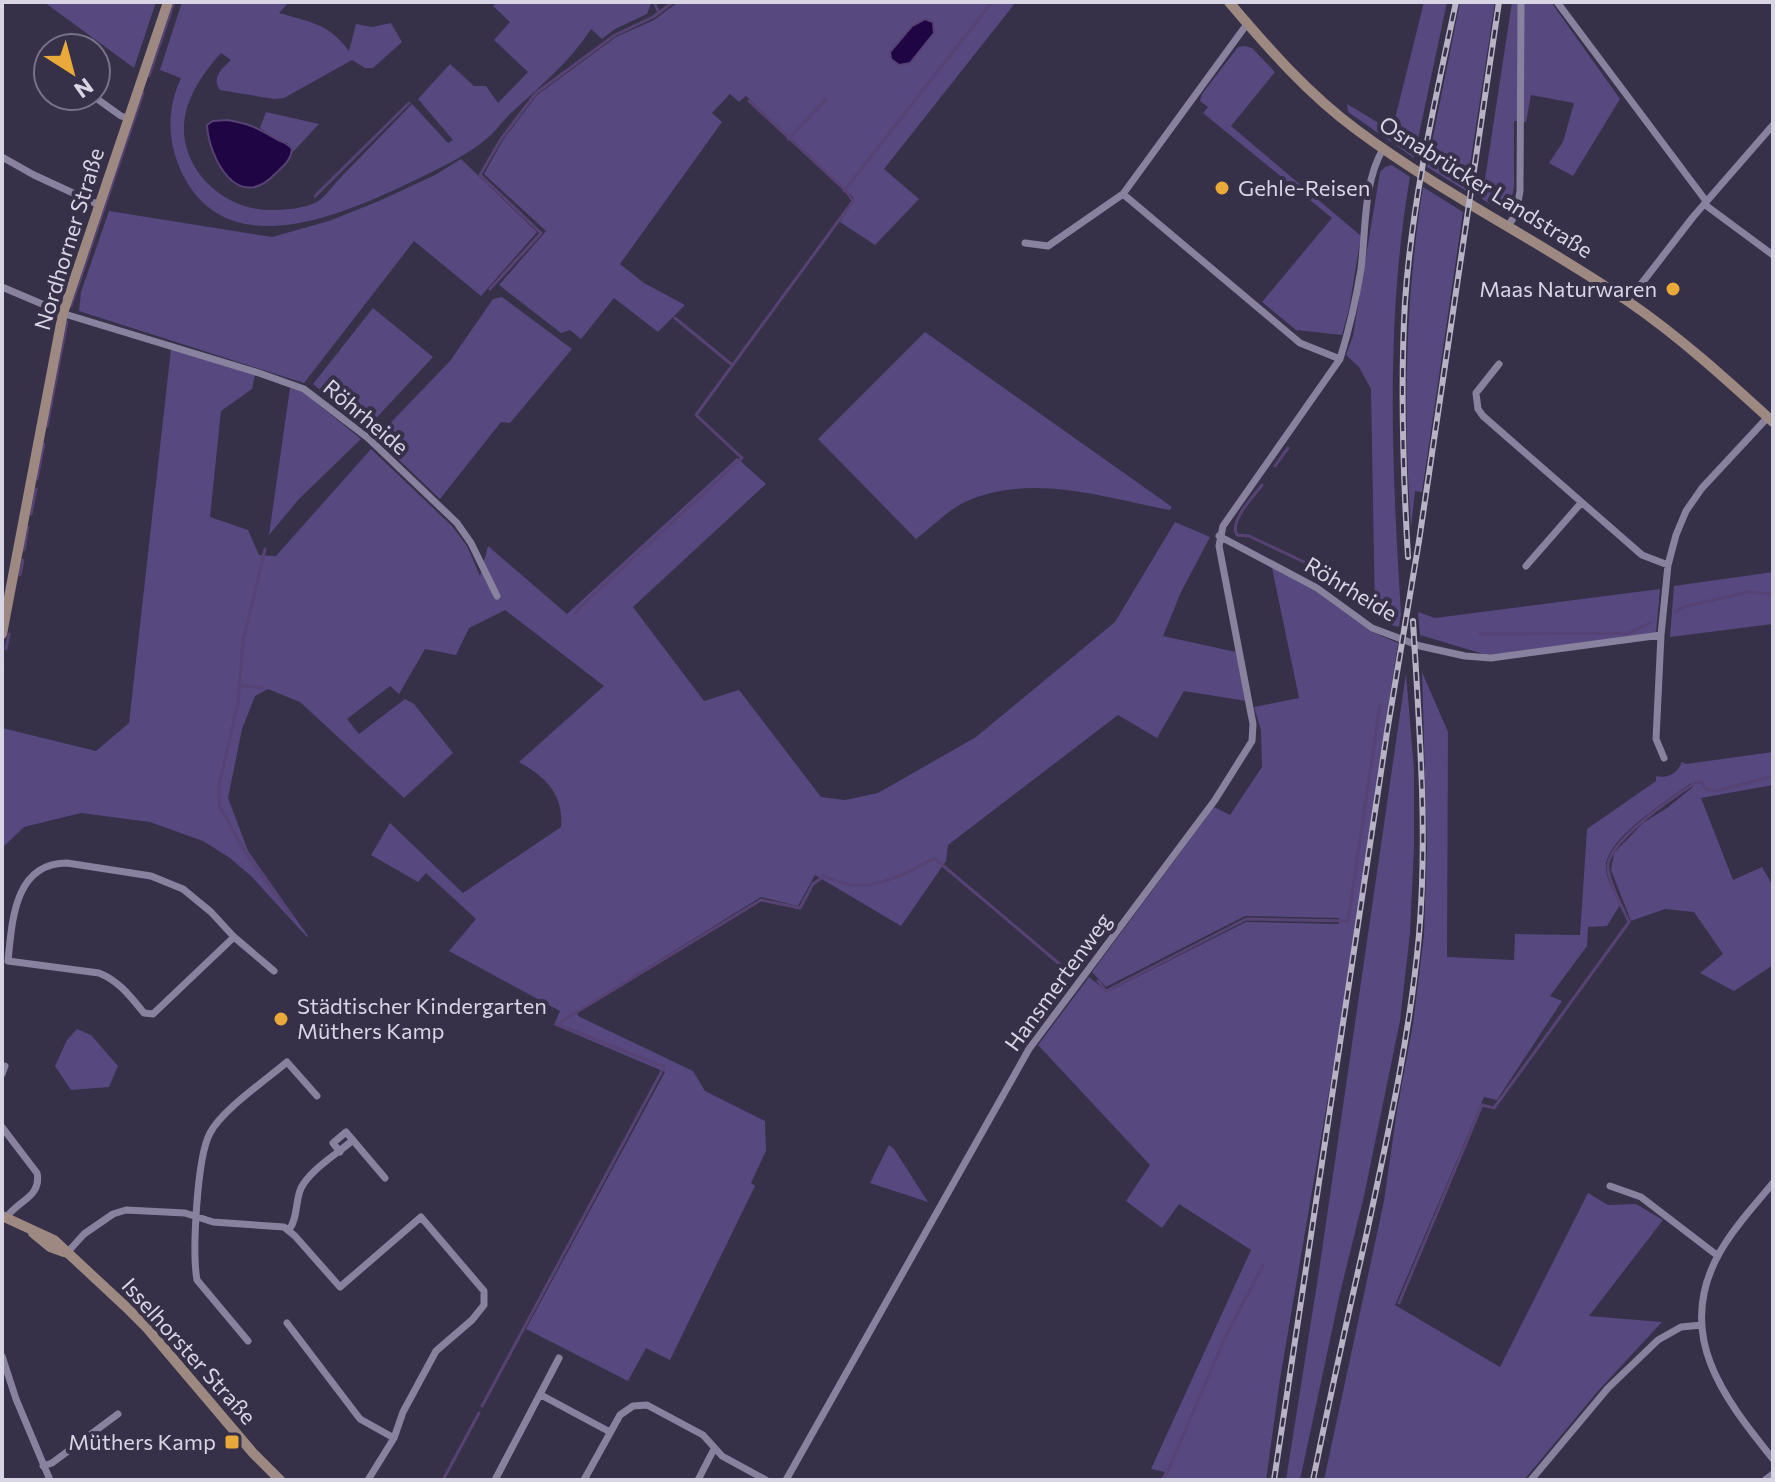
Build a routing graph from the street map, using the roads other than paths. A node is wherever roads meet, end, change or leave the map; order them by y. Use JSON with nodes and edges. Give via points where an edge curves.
{"nodes":[{"id":1,"x":168,"y":2,"type":"edge"},
{"id":2,"x":1229,"y":2,"type":"edge"},
{"id":3,"x":1521,"y":2,"type":"edge"},
{"id":4,"x":1557,"y":2,"type":"edge"},
{"id":5,"x":1247,"y":24,"type":"junction"},
{"id":6,"x":112,"y":110,"type":"edge"},
{"id":7,"x":128,"y":118,"type":"junction"},
{"id":8,"x":1773,"y":125,"type":"edge"},
{"id":9,"x":1383,"y":149,"type":"junction"},
{"id":10,"x":2,"y":157,"type":"edge"},
{"id":11,"x":1123,"y":194,"type":"junction"},
{"id":12,"x":1705,"y":202,"type":"junction"},
{"id":13,"x":99,"y":205,"type":"junction"},
{"id":14,"x":1508,"y":226,"type":"junction"},
{"id":15,"x":1025,"y":243,"type":"dead end"},
{"id":16,"x":1773,"y":255,"type":"edge"},
{"id":17,"x":2,"y":287,"type":"edge"},
{"id":18,"x":1628,"y":301,"type":"junction"},
{"id":19,"x":63,"y":313,"type":"junction"},
{"id":20,"x":1340,"y":359,"type":"junction"},
{"id":21,"x":1499,"y":364,"type":"dead end"},
{"id":22,"x":1770,"y":419,"type":"edge"},
{"id":23,"x":1581,"y":503,"type":"junction"},
{"id":24,"x":1219,"y":536,"type":"junction"},
{"id":25,"x":1668,"y":565,"type":"junction"},
{"id":26,"x":1526,"y":566,"type":"dead end"},
{"id":27,"x":6,"y":590,"type":"edge"},
{"id":28,"x":497,"y":596,"type":"dead end"},
{"id":29,"x":2,"y":634,"type":"edge"},
{"id":30,"x":1661,"y":635,"type":"junction"},
{"id":31,"x":1664,"y":758,"type":"dead end"},
{"id":32,"x":2,"y":911,"type":"edge"},
{"id":33,"x":12,"y":912,"type":"junction"},
{"id":34,"x":234,"y":937,"type":"junction"},
{"id":35,"x":274,"y":971,"type":"dead end"},
{"id":36,"x":317,"y":1096,"type":"dead end"},
{"id":37,"x":2,"y":1127,"type":"edge"},
{"id":38,"x":385,"y":1178,"type":"dead end"},
{"id":39,"x":1773,"y":1183,"type":"edge"},
{"id":40,"x":1610,"y":1186,"type":"dead end"},
{"id":41,"x":4,"y":1217,"type":"edge"},
{"id":42,"x":197,"y":1217,"type":"junction"},
{"id":43,"x":289,"y":1230,"type":"junction"},
{"id":44,"x":65,"y":1253,"type":"junction"},
{"id":45,"x":1718,"y":1256,"type":"junction"},
{"id":46,"x":287,"y":1323,"type":"dead end"},
{"id":47,"x":1702,"y":1325,"type":"junction"},
{"id":48,"x":248,"y":1341,"type":"dead end"},
{"id":49,"x":2,"y":1356,"type":"edge"},
{"id":50,"x":559,"y":1358,"type":"dead end"},
{"id":51,"x":541,"y":1395,"type":"junction"},
{"id":52,"x":118,"y":1414,"type":"dead end"},
{"id":53,"x":610,"y":1432,"type":"junction"},
{"id":54,"x":394,"y":1438,"type":"junction"},
{"id":55,"x":714,"y":1449,"type":"junction"},
{"id":56,"x":1773,"y":1459,"type":"edge"},
{"id":57,"x":43,"y":1466,"type":"junction"},
{"id":58,"x":1773,"y":1474,"type":"edge"},
{"id":59,"x":50,"y":1480,"type":"edge"},
{"id":60,"x":280,"y":1480,"type":"edge"},
{"id":61,"x":368,"y":1480,"type":"edge"},
{"id":62,"x":495,"y":1480,"type":"edge"},
{"id":63,"x":584,"y":1480,"type":"edge"},
{"id":64,"x":698,"y":1480,"type":"edge"},
{"id":65,"x":766,"y":1480,"type":"edge"},
{"id":66,"x":786,"y":1480,"type":"edge"},
{"id":67,"x":1531,"y":1480,"type":"edge"},
{"id":68,"x":1765,"y":1480,"type":"edge"}],
"edges":[{"from":1,"to":7,"type":"street","name":"Nordhorner Straße"},
{"from":2,"to":5,"type":"street","name":"Osnabrücker Landstraße"},
{"from":3,"to":14,"type":"street","via":[[1520,191]]},
{"from":4,"to":12,"type":"street"},
{"from":5,"to":9,"type":"street","name":"Osnabrücker Landstraße","via":[[1305,85]]},
{"from":5,"to":11,"type":"street"},
{"from":6,"to":7,"type":"street"},
{"from":7,"to":13,"type":"street","name":"Nordhorner Straße"},
{"from":8,"to":12,"type":"street"},
{"from":9,"to":14,"type":"street","name":"Osnabrücker Landstraße"},
{"from":9,"to":20,"type":"street","via":[[1369,193],[1361,269]]},
{"from":10,"to":13,"type":"street"},
{"from":11,"to":15,"type":"street","via":[[1048,246]]},
{"from":11,"to":20,"type":"street","via":[[1300,343]]},
{"from":12,"to":16,"type":"street"},
{"from":12,"to":18,"type":"street"},
{"from":13,"to":19,"type":"street","name":"Nordhorner Straße"},
{"from":14,"to":18,"type":"street","name":"Osnabrücker Landstraße"},
{"from":17,"to":19,"type":"street","name":"Röhrheide"},
{"from":18,"to":22,"type":"street","name":"Osnabrücker Landstraße"},
{"from":19,"to":27,"type":"street","name":"Nordhorner Straße"},
{"from":19,"to":28,"type":"street","name":"Röhrheide","via":[[304,389],[368,438],[457,523]]},
{"from":20,"to":24,"type":"street"},
{"from":21,"to":23,"type":"street","via":[[1476,393],[1478,409]]},
{"from":22,"to":25,"type":"street","via":[[1702,488],[1686,511]]},
{"from":23,"to":25,"type":"street","via":[[1642,555]]},
{"from":23,"to":26,"type":"street"},
{"from":24,"to":30,"type":"street","name":"Röhrheide","via":[[1317,588],[1372,628],[1420,646],[1491,658]]},
{"from":24,"to":66,"type":"street","name":"Hansmertenweg","via":[[1252,741],[1215,800],[1029,1049]]},
{"from":25,"to":30,"type":"street"},
{"from":27,"to":29,"type":"street","name":"Nordhorner Straße"},
{"from":30,"to":31,"type":"street","via":[[1656,739]]},
{"from":32,"to":33,"type":"street"},
{"from":33,"to":34,"type":"street","via":[[36,872],[67,863],[151,876],[174,885],[192,895]]},
{"from":33,"to":34,"type":"street","via":[[8,961],[99,973],[123,987],[149,1014]]},
{"from":34,"to":35,"type":"street"},
{"from":36,"to":42,"type":"street","via":[[287,1062],[220,1119],[205,1145]]},
{"from":37,"to":41,"type":"street","via":[[39,1179],[35,1193]]},
{"from":38,"to":43,"type":"street","via":[[353,1140],[308,1178]]},
{"from":39,"to":45,"type":"street"},
{"from":40,"to":45,"type":"street","via":[[1641,1197]]},
{"from":41,"to":44,"type":"street","name":"Isselhorster Straße"},
{"from":42,"to":43,"type":"street"},
{"from":42,"to":44,"type":"street","via":[[126,1210],[84,1234]]},
{"from":42,"to":48,"type":"street","via":[[197,1280]]},
{"from":43,"to":54,"type":"street","via":[[340,1287],[421,1217],[484,1291],[484,1305],[472,1320],[436,1351]]},
{"from":44,"to":60,"type":"street","name":"Isselhorster Straße","via":[[147,1328]]},
{"from":45,"to":47,"type":"street","via":[[1705,1293]]},
{"from":46,"to":54,"type":"street","via":[[360,1419]]},
{"from":47,"to":56,"type":"street","via":[[1715,1379]]},
{"from":47,"to":67,"type":"street","via":[[1681,1327],[1658,1340],[1608,1388]]},
{"from":49,"to":57,"type":"street"},
{"from":50,"to":51,"type":"street"},
{"from":51,"to":53,"type":"street"},
{"from":51,"to":62,"type":"street"},
{"from":52,"to":57,"type":"street"},
{"from":53,"to":55,"type":"street","via":[[626,1409],[647,1405],[703,1435]]},
{"from":53,"to":63,"type":"street"},
{"from":54,"to":61,"type":"street"},
{"from":55,"to":64,"type":"street"},
{"from":55,"to":65,"type":"street"},
{"from":57,"to":59,"type":"street"},
{"from":58,"to":68,"type":"street"}]}
